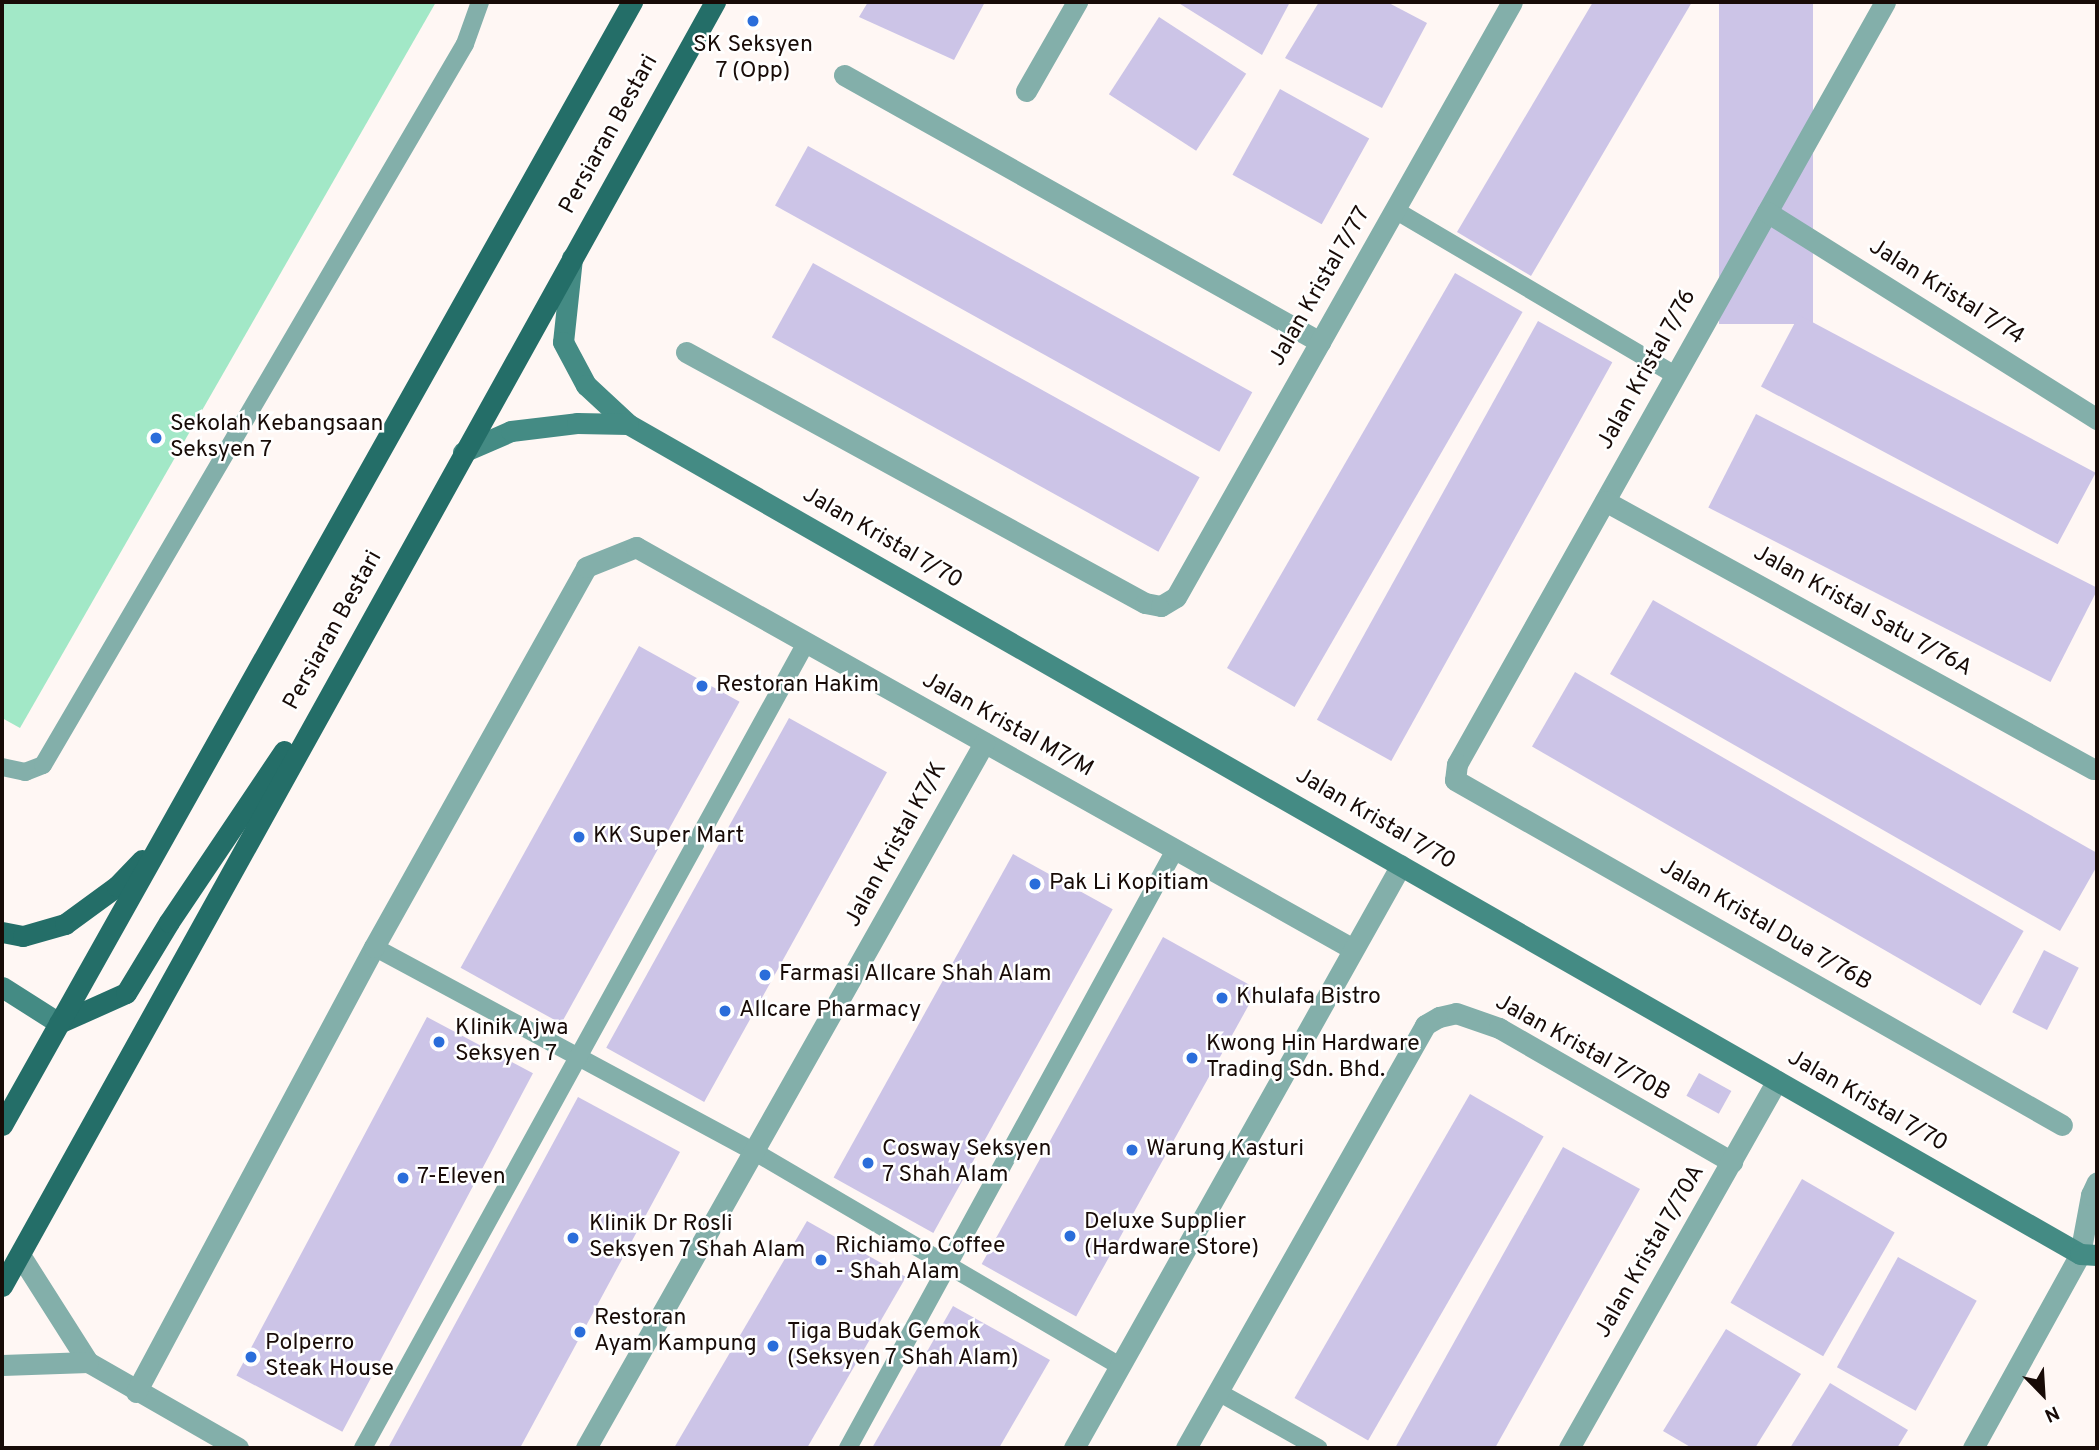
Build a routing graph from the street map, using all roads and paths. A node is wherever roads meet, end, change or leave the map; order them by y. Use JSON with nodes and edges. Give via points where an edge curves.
{"nodes":[{"id":1,"x":480,"y":2,"type":"edge"},
{"id":2,"x":632,"y":2,"type":"edge"},
{"id":3,"x":715,"y":2,"type":"edge"},
{"id":4,"x":1077,"y":2,"type":"edge"},
{"id":5,"x":1512,"y":2,"type":"edge"},
{"id":6,"x":1885,"y":2,"type":"edge"},
{"id":7,"x":844,"y":75,"type":"dead end"},
{"id":8,"x":1026,"y":91,"type":"dead end"},
{"id":9,"x":1395,"y":210,"type":"junction"},
{"id":10,"x":1768,"y":212,"type":"junction"},
{"id":11,"x":572,"y":256,"type":"junction"},
{"id":12,"x":1320,"y":342,"type":"junction"},
{"id":13,"x":687,"y":352,"type":"dead end"},
{"id":14,"x":1675,"y":374,"type":"junction"},
{"id":15,"x":2097,"y":419,"type":"edge"},
{"id":16,"x":628,"y":424,"type":"junction"},
{"id":17,"x":463,"y":452,"type":"junction"},
{"id":18,"x":1605,"y":501,"type":"junction"},
{"id":19,"x":806,"y":643,"type":"junction"},
{"id":20,"x":349,"y":658,"type":"junction"},
{"id":21,"x":984,"y":743,"type":"junction"},
{"id":22,"x":1457,"y":764,"type":"joint"},
{"id":23,"x":2,"y":767,"type":"edge"},
{"id":24,"x":2093,"y":769,"type":"dead end"},
{"id":25,"x":164,"y":835,"type":"junction"},
{"id":26,"x":1175,"y":850,"type":"junction"},
{"id":27,"x":1401,"y":865,"type":"junction"},
{"id":28,"x":2,"y":932,"type":"edge"},
{"id":29,"x":374,"y":947,"type":"junction"},
{"id":30,"x":1353,"y":950,"type":"junction"},
{"id":31,"x":2,"y":987,"type":"edge"},
{"id":32,"x":59,"y":1023,"type":"junction"},
{"id":33,"x":576,"y":1056,"type":"junction"},
{"id":34,"x":1777,"y":1081,"type":"junction"},
{"id":35,"x":2,"y":1125,"type":"edge"},
{"id":36,"x":2062,"y":1125,"type":"dead end"},
{"id":37,"x":755,"y":1152,"type":"junction"},
{"id":38,"x":1732,"y":1162,"type":"junction"},
{"id":39,"x":2097,"y":1182,"type":"edge"},
{"id":40,"x":20,"y":1255,"type":"junction"},
{"id":41,"x":2088,"y":1255,"type":"edge"},
{"id":42,"x":949,"y":1265,"type":"junction"},
{"id":43,"x":2,"y":1286,"type":"edge"},
{"id":44,"x":88,"y":1362,"type":"junction"},
{"id":45,"x":2,"y":1365,"type":"edge"},
{"id":46,"x":1120,"y":1366,"type":"junction"},
{"id":47,"x":136,"y":1392,"type":"junction"},
{"id":48,"x":1218,"y":1392,"type":"junction"},
{"id":49,"x":238,"y":1448,"type":"edge"},
{"id":50,"x":363,"y":1448,"type":"edge"},
{"id":51,"x":586,"y":1448,"type":"edge"},
{"id":52,"x":848,"y":1448,"type":"edge"},
{"id":53,"x":1074,"y":1448,"type":"edge"},
{"id":54,"x":1186,"y":1448,"type":"edge"},
{"id":55,"x":1318,"y":1448,"type":"edge"},
{"id":56,"x":1569,"y":1448,"type":"edge"},
{"id":57,"x":1973,"y":1448,"type":"edge"}],
"edges":[{"from":1,"to":23,"type":"lane","via":[[465,44],[43,765],[24,772]]},
{"from":2,"to":25,"type":"main road","name":"Persiaran Bestari"},
{"from":3,"to":11,"type":"main road","name":"Persiaran Bestari"},
{"from":4,"to":8,"type":"street"},
{"from":5,"to":9,"type":"street","name":"Jalan Kristal 7/77"},
{"from":6,"to":10,"type":"street","name":"Jalan Kristal 7/76"},
{"from":7,"to":12,"type":"street"},
{"from":9,"to":12,"type":"street","name":"Jalan Kristal 7/77"},
{"from":9,"to":14,"type":"lane"},
{"from":10,"to":14,"type":"street","name":"Jalan Kristal 7/76"},
{"from":10,"to":15,"type":"street","name":"Jalan Kristal 7/74"},
{"from":11,"to":16,"type":"street","name":"Jalan Kristal 7/70","via":[[563,342],[586,385]]},
{"from":11,"to":17,"type":"main road","name":"Persiaran Bestari"},
{"from":12,"to":13,"type":"street","name":"Jalan Kristal 7/77","via":[[1176,597],[1161,606],[1145,603]]},
{"from":14,"to":18,"type":"street","name":"Jalan Kristal 7/76"},
{"from":16,"to":17,"type":"street","via":[[577,423],[511,431]]},
{"from":16,"to":27,"type":"street","name":"Jalan Kristal 7/70"},
{"from":17,"to":20,"type":"main road","name":"Persiaran Bestari"},
{"from":18,"to":22,"type":"street","name":"Jalan Kristal 7/76"},
{"from":18,"to":24,"type":"street","name":"Jalan Kristal Satu 7/76A"},
{"from":19,"to":21,"type":"street","name":"Jalan Kristal M7/M"},
{"from":19,"to":29,"type":"street","name":"Jalan Kristal M7/M","via":[[636,547],[586,567]]},
{"from":19,"to":33,"type":"lane"},
{"from":20,"to":32,"type":"main road","via":[[227,834],[126,993]]},
{"from":20,"to":40,"type":"main road","name":"Persiaran Bestari"},
{"from":21,"to":26,"type":"street","name":"Jalan Kristal M7/M"},
{"from":21,"to":37,"type":"street","name":"Jalan Kristal K7/K"},
{"from":22,"to":36,"type":"street","name":"Jalan Kristal Dua 7/76B","via":[[1455,780]]},
{"from":25,"to":28,"type":"main road","via":[[117,886],[65,924],[23,936]]},
{"from":25,"to":32,"type":"main road","name":"Persiaran Bestari"},
{"from":26,"to":30,"type":"street","name":"Jalan Kristal M7/M"},
{"from":26,"to":42,"type":"lane"},
{"from":27,"to":30,"type":"street"},
{"from":27,"to":34,"type":"street","name":"Jalan Kristal 7/70"},
{"from":29,"to":33,"type":"lane"},
{"from":29,"to":47,"type":"street"},
{"from":30,"to":46,"type":"street"},
{"from":31,"to":32,"type":"street"},
{"from":32,"to":35,"type":"main road","name":"Persiaran Bestari"},
{"from":33,"to":37,"type":"lane"},
{"from":33,"to":50,"type":"lane"},
{"from":34,"to":38,"type":"street","name":"Jalan Kristal 7/70A"},
{"from":34,"to":41,"type":"street","name":"Jalan Kristal 7/70"},
{"from":37,"to":42,"type":"lane"},
{"from":37,"to":51,"type":"street","name":"Jalan Kristal K7/K"},
{"from":38,"to":48,"type":"street","name":"Jalan Kristal 7/70B","via":[[1499,1028],[1456,1013],[1439,1017],[1425,1025]]},
{"from":38,"to":56,"type":"street","name":"Jalan Kristal 7/70A"},
{"from":39,"to":41,"type":"street","via":[[2091,1195]]},
{"from":40,"to":43,"type":"main road","name":"Persiaran Bestari"},
{"from":40,"to":44,"type":"street"},
{"from":41,"to":57,"type":"street"},
{"from":42,"to":46,"type":"lane"},
{"from":42,"to":52,"type":"lane"},
{"from":44,"to":45,"type":"street"},
{"from":44,"to":47,"type":"street"},
{"from":46,"to":53,"type":"street"},
{"from":47,"to":49,"type":"street"},
{"from":48,"to":54,"type":"street","name":"Jalan Kristal 7/70B"},
{"from":48,"to":55,"type":"lane"}]}
